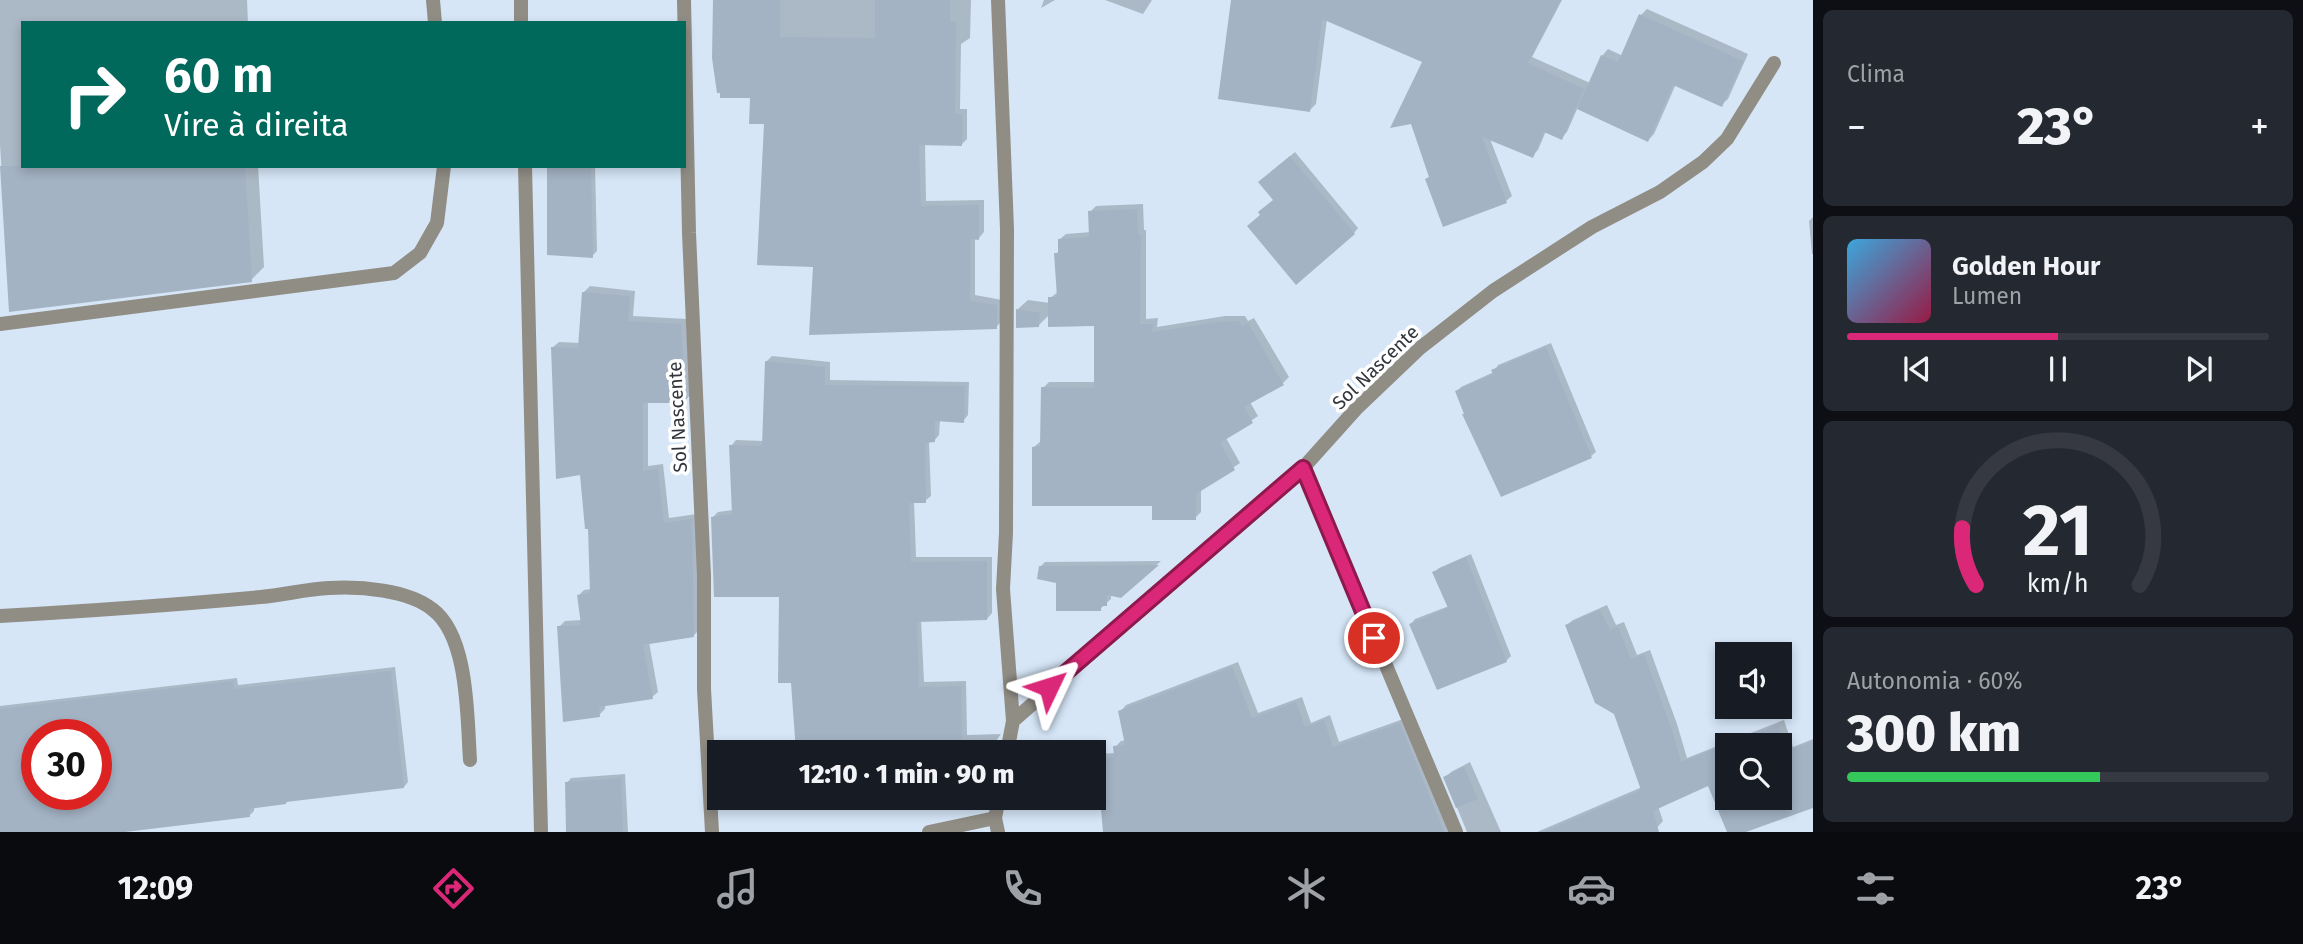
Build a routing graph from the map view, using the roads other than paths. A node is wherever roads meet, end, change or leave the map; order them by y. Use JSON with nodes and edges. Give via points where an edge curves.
{"nodes":[{"id":1,"x":433,"y":0,"type":"edge"},
{"id":2,"x":520,"y":0,"type":"edge"},
{"id":3,"x":684,"y":0,"type":"edge"},
{"id":4,"x":998,"y":0,"type":"edge"},
{"id":5,"x":435,"y":21,"type":"edge"},
{"id":6,"x":521,"y":21,"type":"edge"},
{"id":7,"x":684,"y":21,"type":"edge"},
{"id":8,"x":1774,"y":64,"type":"dead end"},
{"id":9,"x":686,"y":93,"type":"edge"},
{"id":10,"x":444,"y":168,"type":"edge"},
{"id":11,"x":525,"y":168,"type":"edge"},
{"id":12,"x":0,"y":324,"type":"edge"},
{"id":13,"x":1303,"y":468,"type":"junction"},
{"id":14,"x":0,"y":616,"type":"edge"},
{"id":15,"x":1013,"y":721,"type":"junction"},
{"id":16,"x":1009,"y":740,"type":"edge"},
{"id":17,"x":470,"y":760,"type":"dead end"},
{"id":18,"x":997,"y":825,"type":"edge"},
{"id":19,"x":541,"y":832,"type":"edge"},
{"id":20,"x":712,"y":832,"type":"edge"},
{"id":21,"x":929,"y":832,"type":"edge"},
{"id":22,"x":1456,"y":832,"type":"edge"}],
"edges":[{"from":1,"to":5,"type":"street"},
{"from":2,"to":6,"type":"street"},
{"from":3,"to":7,"type":"street","name":"Sol Nascente"},
{"from":4,"to":15,"type":"street","via":[[1007,229],[1003,589]]},
{"from":8,"to":13,"type":"street","name":"Sol Nascente","via":[[1727,139],[1703,162],[1493,291],[1420,348]]},
{"from":9,"to":20,"type":"street","name":"Sol Nascente"},
{"from":10,"to":12,"type":"street","via":[[437,223],[420,253],[394,273]]},
{"from":11,"to":19,"type":"street"},
{"from":13,"to":15,"type":"street","name":"Sol Nascente"},
{"from":13,"to":22,"type":"street"},
{"from":14,"to":17,"type":"street","via":[[117,610],[330,588],[399,594],[432,609],[448,626],[461,661]]},
{"from":15,"to":16,"type":"street"},
{"from":18,"to":21,"type":"street"}]}
